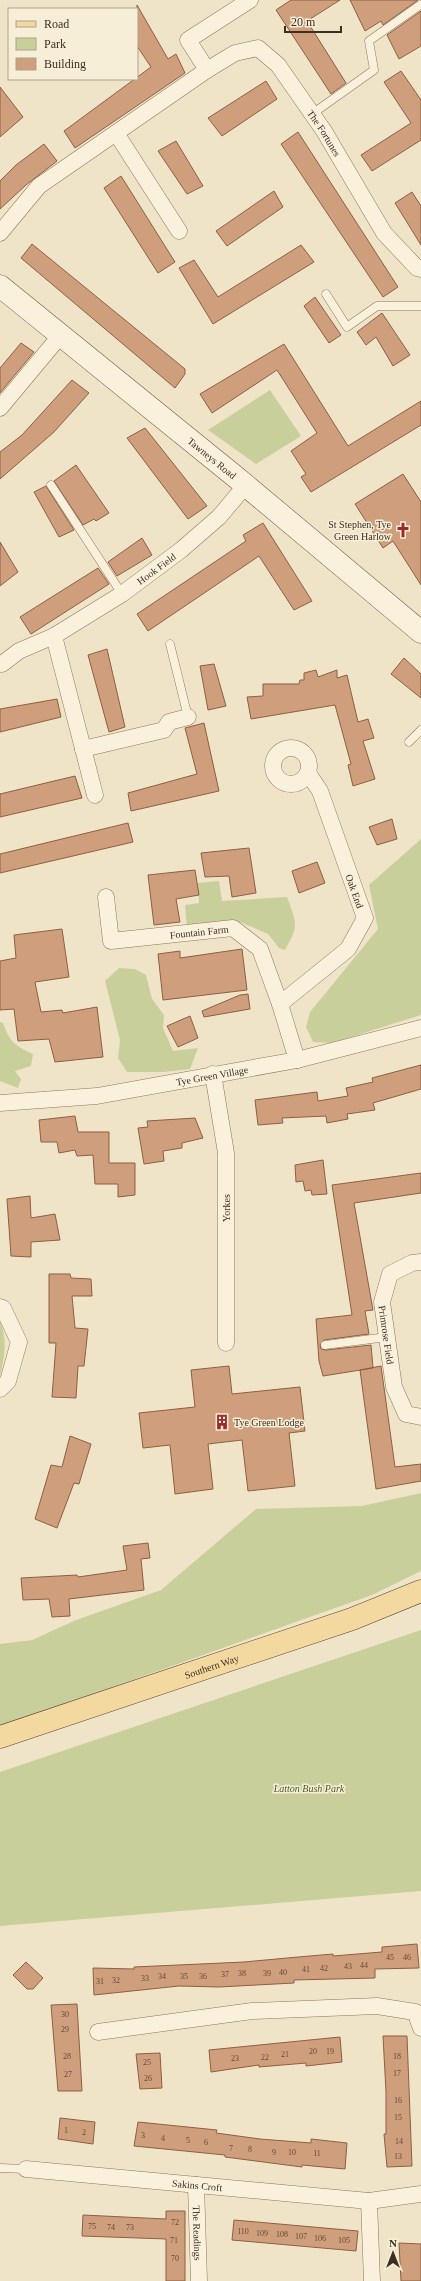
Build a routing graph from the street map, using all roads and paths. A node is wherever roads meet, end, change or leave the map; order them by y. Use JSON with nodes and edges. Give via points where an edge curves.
{"nodes":[{"id":1,"x":250,"y":0,"type":"edge"},
{"id":2,"x":420,"y":5,"type":"edge"},
{"id":3,"x":207,"y":70,"type":"junction"},
{"id":4,"x":312,"y":114,"type":"junction"},
{"id":5,"x":116,"y":133,"type":"junction"},
{"id":6,"x":179,"y":231,"type":"dead end"},
{"id":7,"x":0,"y":233,"type":"edge"},
{"id":8,"x":420,"y":270,"type":"edge"},
{"id":9,"x":0,"y":286,"type":"edge"},
{"id":10,"x":326,"y":294,"type":"dead end"},
{"id":11,"x":421,"y":306,"type":"edge"},
{"id":12,"x":60,"y":336,"type":"junction"},
{"id":13,"x":0,"y":408,"type":"edge"},
{"id":14,"x":51,"y":485,"type":"dead end"},
{"id":15,"x":246,"y":485,"type":"junction"},
{"id":16,"x":122,"y":594,"type":"junction"},
{"id":17,"x":421,"y":632,"type":"edge"},
{"id":18,"x":54,"y":636,"type":"junction"},
{"id":19,"x":170,"y":644,"type":"dead end"},
{"id":20,"x":2,"y":664,"type":"dead end"},
{"id":21,"x":188,"y":717,"type":"joint"},
{"id":22,"x":421,"y":730,"type":"edge"},
{"id":23,"x":409,"y":742,"type":"dead end"},
{"id":24,"x":83,"y":750,"type":"junction"},
{"id":25,"x":308,"y":773,"type":"dead end"},
{"id":26,"x":95,"y":795,"type":"dead end"},
{"id":27,"x":106,"y":897,"type":"dead end"},
{"id":28,"x":280,"y":1004,"type":"junction"},
{"id":29,"x":421,"y":1028,"type":"edge"},
{"id":30,"x":297,"y":1060,"type":"junction"},
{"id":31,"x":213,"y":1074,"type":"junction"},
{"id":32,"x":0,"y":1103,"type":"edge"},
{"id":33,"x":421,"y":1262,"type":"edge"},
{"id":34,"x":0,"y":1307,"type":"edge"},
{"id":35,"x":386,"y":1337,"type":"junction"},
{"id":36,"x":226,"y":1343,"type":"dead end"},
{"id":37,"x":325,"y":1345,"type":"dead end"},
{"id":38,"x":0,"y":1389,"type":"edge"},
{"id":39,"x":421,"y":1417,"type":"edge"},
{"id":40,"x":421,"y":1591,"type":"edge"},
{"id":41,"x":0,"y":1737,"type":"edge"},
{"id":42,"x":421,"y":2028,"type":"edge"},
{"id":43,"x":98,"y":2032,"type":"dead end"},
{"id":44,"x":0,"y":2168,"type":"edge"},
{"id":45,"x":26,"y":2169,"type":"joint"},
{"id":46,"x":196,"y":2185,"type":"junction"},
{"id":47,"x":421,"y":2194,"type":"edge"},
{"id":48,"x":369,"y":2201,"type":"junction"},
{"id":49,"x":199,"y":2281,"type":"edge"},
{"id":50,"x":372,"y":2281,"type":"edge"}],
"edges":[{"from":1,"to":3,"type":"street","via":[[188,40]]},
{"from":2,"to":4,"type":"lane","via":[[369,40],[374,70]]},
{"from":3,"to":4,"type":"street","name":"The Fortunes","via":[[235,53],[258,48],[278,65]]},
{"from":3,"to":5,"type":"street","name":"The Fortunes"},
{"from":4,"to":8,"type":"street","name":"The Fortunes","via":[[384,233]]},
{"from":5,"to":6,"type":"street"},
{"from":5,"to":7,"type":"street","name":"The Fortunes","via":[[39,186]]},
{"from":9,"to":12,"type":"street","name":"Tawneys Road"},
{"from":10,"to":11,"type":"lane","via":[[347,327],[377,306]]},
{"from":12,"to":13,"type":"street"},
{"from":12,"to":15,"type":"street","name":"Tawneys Road"},
{"from":14,"to":16,"type":"lane"},
{"from":15,"to":16,"type":"street","name":"Hook Field","via":[[219,517],[181,550]]},
{"from":15,"to":17,"type":"street","name":"Tawneys Road"},
{"from":16,"to":18,"type":"street","name":"Hook Field"},
{"from":18,"to":20,"type":"street","name":"Hook Field","via":[[19,651]]},
{"from":18,"to":24,"type":"street"},
{"from":19,"to":21,"type":"lane"},
{"from":21,"to":24,"type":"street","via":[[169,722],[164,730]]},
{"from":22,"to":23,"type":"lane"},
{"from":24,"to":26,"type":"street"},
{"from":25,"to":28,"type":"street","name":"Oak End","via":[[320,791],[365,918],[348,949]]},
{"from":27,"to":28,"type":"street","name":"Fountain Farm","via":[[111,941],[233,928],[260,949]]},
{"from":28,"to":30,"type":"street","name":"Fountain Farm"},
{"from":29,"to":30,"type":"street","name":"Tye Green Village"},
{"from":30,"to":31,"type":"street","name":"Tye Green Village"},
{"from":31,"to":32,"type":"street","name":"Tye Green Village","via":[[97,1096]]},
{"from":31,"to":36,"type":"street","name":"Yorkes","via":[[226,1153]]},
{"from":33,"to":35,"type":"street","name":"Primrose Field","via":[[412,1263],[390,1274],[382,1302]]},
{"from":34,"to":38,"type":"street","via":[[3,1308],[19,1342],[8,1381]]},
{"from":35,"to":37,"type":"lane"},
{"from":35,"to":39,"type":"street","name":"Primrose Field","via":[[394,1387],[406,1414]]},
{"from":40,"to":41,"type":"main road","name":"Southern Way","via":[[352,1619]]},
{"from":42,"to":43,"type":"street","via":[[415,2012],[377,2006],[252,2011]]},
{"from":44,"to":45,"type":"lane"},
{"from":45,"to":46,"type":"street","name":"Sakins Croft"},
{"from":46,"to":48,"type":"street","name":"Sakins Croft"},
{"from":46,"to":49,"type":"street","name":"The Readings"},
{"from":47,"to":48,"type":"street"},
{"from":48,"to":50,"type":"street"}]}
